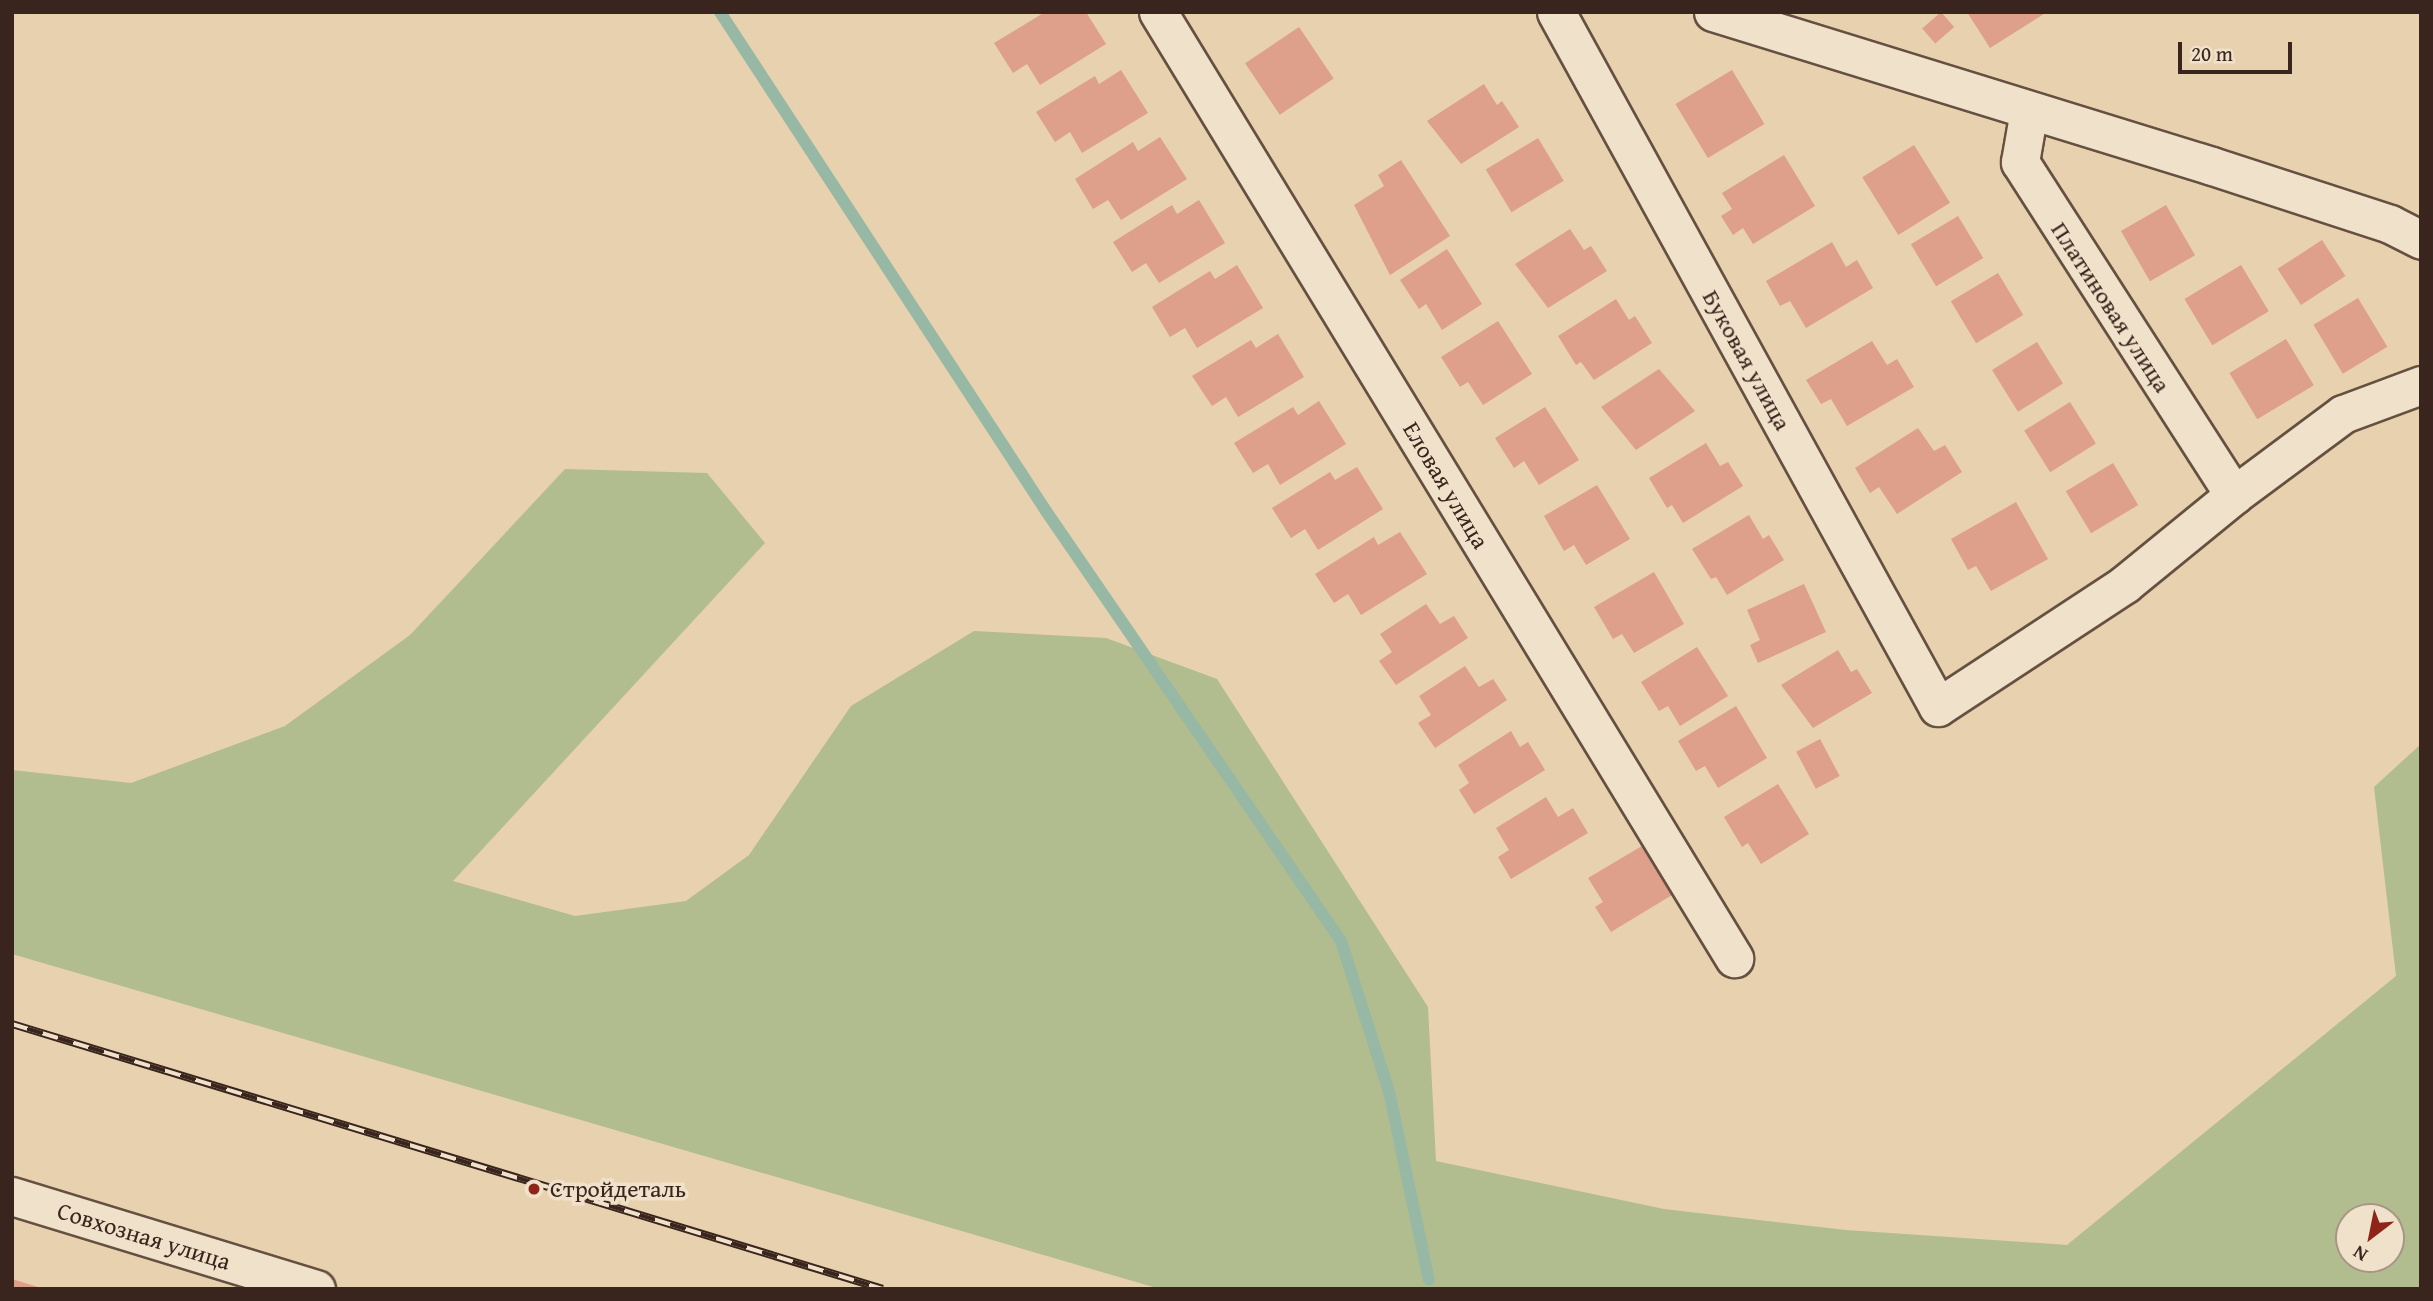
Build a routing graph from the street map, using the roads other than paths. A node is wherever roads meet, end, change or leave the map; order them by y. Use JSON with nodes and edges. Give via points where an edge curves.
{"nodes":[{"id":1,"x":1157,"y":12,"type":"edge"},
{"id":2,"x":1556,"y":12,"type":"edge"},
{"id":3,"x":1713,"y":12,"type":"edge"},
{"id":4,"x":2029,"y":110,"type":"junction"},
{"id":5,"x":2421,"y":240,"type":"edge"},
{"id":6,"x":2421,"y":385,"type":"edge"},
{"id":7,"x":2234,"y":495,"type":"junction"},
{"id":8,"x":1734,"y":958,"type":"dead end"},
{"id":9,"x":12,"y":1196,"type":"edge"},
{"id":10,"x":316,"y":1289,"type":"edge"}],
"edges":[{"from":1,"to":8,"type":"street","name":"Еловая улица"},
{"from":2,"to":7,"type":"street","name":"Буковая улица","via":[[1938,707],[2125,583]]},
{"from":3,"to":4,"type":"street"},
{"from":4,"to":5,"type":"street","via":[[2390,223]]},
{"from":4,"to":7,"type":"street","name":"Платиновая улица","via":[[2020,162]]},
{"from":6,"to":7,"type":"street","via":[[2343,414]]},
{"from":9,"to":10,"type":"street","name":"Совхозная улица"}]}
